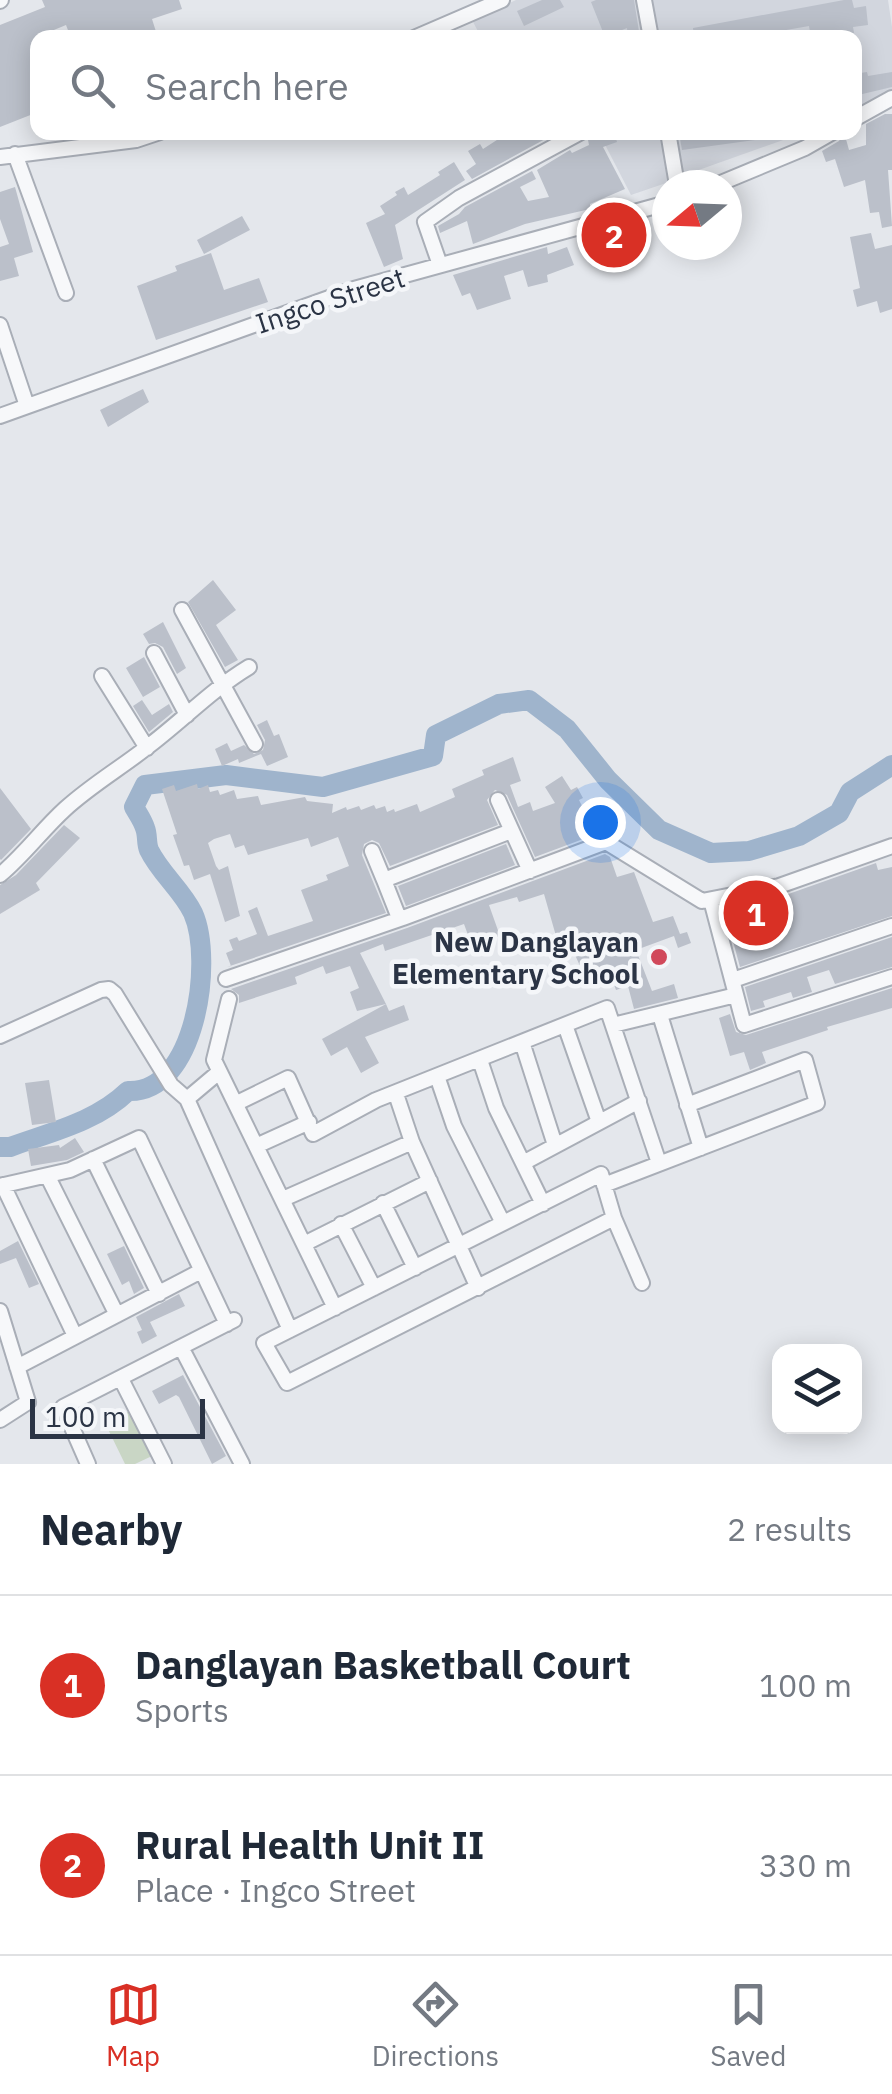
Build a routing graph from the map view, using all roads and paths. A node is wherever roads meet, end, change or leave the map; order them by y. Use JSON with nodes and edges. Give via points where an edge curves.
{"nodes":[{"id":1,"x":502,"y":0,"type":"edge"},
{"id":2,"x":644,"y":0,"type":"edge"},
{"id":3,"x":433,"y":30,"type":"edge"},
{"id":4,"x":650,"y":30,"type":"edge"},
{"id":5,"x":892,"y":98,"type":"edge"},
{"id":6,"x":862,"y":115,"type":"edge"},
{"id":7,"x":136,"y":140,"type":"edge"},
{"id":8,"x":567,"y":140,"type":"edge"},
{"id":9,"x":669,"y":140,"type":"edge"},
{"id":10,"x":820,"y":140,"type":"edge"},
{"id":11,"x":8,"y":156,"type":"edge"},
{"id":12,"x":674,"y":170,"type":"edge"},
{"id":13,"x":742,"y":174,"type":"edge"},
{"id":14,"x":652,"y":208,"type":"edge"},
{"id":15,"x":440,"y":264,"type":"junction"},
{"id":16,"x":66,"y":294,"type":"dead end"},
{"id":17,"x":0,"y":325,"type":"edge"},
{"id":18,"x":27,"y":406,"type":"junction"},
{"id":19,"x":0,"y":416,"type":"edge"},
{"id":20,"x":182,"y":610,"type":"dead end"},
{"id":21,"x":154,"y":653,"type":"dead end"},
{"id":22,"x":249,"y":668,"type":"dead end"},
{"id":23,"x":102,"y":676,"type":"dead end"},
{"id":24,"x":224,"y":682,"type":"junction"},
{"id":25,"x":187,"y":714,"type":"junction"},
{"id":26,"x":255,"y":744,"type":"dead end"},
{"id":27,"x":146,"y":748,"type":"junction"},
{"id":28,"x":498,"y":800,"type":"dead end"},
{"id":29,"x":511,"y":831,"type":"junction"},
{"id":30,"x":892,"y":846,"type":"edge"},
{"id":31,"x":372,"y":852,"type":"dead end"},
{"id":32,"x":530,"y":871,"type":"junction"},
{"id":33,"x":0,"y":875,"type":"edge"},
{"id":34,"x":384,"y":880,"type":"junction"},
{"id":35,"x":711,"y":900,"type":"junction"},
{"id":36,"x":399,"y":918,"type":"junction"},
{"id":37,"x":892,"y":926,"type":"edge"},
{"id":38,"x":892,"y":976,"type":"edge"},
{"id":39,"x":226,"y":979,"type":"dead end"},
{"id":40,"x":734,"y":988,"type":"junction"},
{"id":41,"x":229,"y":998,"type":"dead end"},
{"id":42,"x":660,"y":1015,"type":"junction"},
{"id":43,"x":613,"y":1024,"type":"junction"},
{"id":44,"x":565,"y":1025,"type":"junction"},
{"id":45,"x":0,"y":1036,"type":"edge"},
{"id":46,"x":522,"y":1042,"type":"junction"},
{"id":47,"x":480,"y":1060,"type":"junction"},
{"id":48,"x":219,"y":1072,"type":"junction"},
{"id":49,"x":437,"y":1076,"type":"junction"},
{"id":50,"x":396,"y":1094,"type":"junction"},
{"id":51,"x":187,"y":1099,"type":"junction"},
{"id":52,"x":639,"y":1102,"type":"junction"},
{"id":53,"x":237,"y":1103,"type":"junction"},
{"id":54,"x":687,"y":1105,"type":"junction"},
{"id":55,"x":309,"y":1122,"type":"junction"},
{"id":56,"x":599,"y":1122,"type":"junction"},
{"id":57,"x":412,"y":1142,"type":"junction"},
{"id":58,"x":555,"y":1145,"type":"junction"},
{"id":59,"x":256,"y":1146,"type":"junction"},
{"id":60,"x":701,"y":1148,"type":"junction"},
{"id":61,"x":92,"y":1159,"type":"junction"},
{"id":62,"x":523,"y":1163,"type":"junction"},
{"id":63,"x":660,"y":1164,"type":"junction"},
{"id":64,"x":48,"y":1176,"type":"junction"},
{"id":65,"x":430,"y":1181,"type":"junction"},
{"id":66,"x":604,"y":1184,"type":"junction"},
{"id":67,"x":2,"y":1185,"type":"edge"},
{"id":68,"x":283,"y":1200,"type":"junction"},
{"id":69,"x":383,"y":1202,"type":"junction"},
{"id":70,"x":544,"y":1204,"type":"junction"},
{"id":71,"x":614,"y":1218,"type":"junction"},
{"id":72,"x":340,"y":1224,"type":"junction"},
{"id":73,"x":503,"y":1224,"type":"junction"},
{"id":74,"x":304,"y":1244,"type":"junction"},
{"id":75,"x":460,"y":1247,"type":"junction"},
{"id":76,"x":415,"y":1268,"type":"junction"},
{"id":77,"x":201,"y":1271,"type":"junction"},
{"id":78,"x":642,"y":1283,"type":"dead end"},
{"id":79,"x":374,"y":1288,"type":"junction"},
{"id":80,"x":478,"y":1288,"type":"junction"},
{"id":81,"x":159,"y":1294,"type":"junction"},
{"id":82,"x":335,"y":1308,"type":"junction"},
{"id":83,"x":0,"y":1311,"type":"edge"},
{"id":84,"x":118,"y":1315,"type":"junction"},
{"id":85,"x":290,"y":1330,"type":"junction"},
{"id":86,"x":4,"y":1336,"type":"edge"},
{"id":87,"x":75,"y":1336,"type":"junction"},
{"id":88,"x":182,"y":1349,"type":"junction"},
{"id":89,"x":17,"y":1367,"type":"junction"},
{"id":90,"x":121,"y":1379,"type":"junction"},
{"id":91,"x":0,"y":1420,"type":"edge"},
{"id":92,"x":88,"y":1464,"type":"edge"},
{"id":93,"x":164,"y":1464,"type":"edge"},
{"id":94,"x":242,"y":1464,"type":"edge"}],
"edges":[{"from":1,"to":3,"type":"street"},
{"from":2,"to":4,"type":"street"},
{"from":5,"to":6,"type":"street"},
{"from":7,"to":11,"type":"street"},
{"from":8,"to":15,"type":"street","via":[[425,222]]},
{"from":9,"to":12,"type":"street"},
{"from":10,"to":13,"type":"street"},
{"from":11,"to":16,"type":"street"},
{"from":14,"to":15,"type":"street","name":"Ingco Street"},
{"from":15,"to":18,"type":"street","name":"Ingco Street"},
{"from":17,"to":18,"type":"street"},
{"from":18,"to":19,"type":"street","name":"Ingco Street"},
{"from":20,"to":24,"type":"street"},
{"from":21,"to":25,"type":"street"},
{"from":22,"to":24,"type":"street"},
{"from":23,"to":27,"type":"street"},
{"from":24,"to":25,"type":"street"},
{"from":24,"to":26,"type":"street"},
{"from":25,"to":27,"type":"street"},
{"from":27,"to":33,"type":"street","via":[[96,782]]},
{"from":28,"to":29,"type":"street"},
{"from":29,"to":32,"type":"street"},
{"from":29,"to":34,"type":"street"},
{"from":30,"to":35,"type":"street","via":[[779,886]]},
{"from":31,"to":34,"type":"street"},
{"from":32,"to":35,"type":"street","via":[[606,842],[702,901]]},
{"from":32,"to":36,"type":"street"},
{"from":34,"to":36,"type":"street"},
{"from":35,"to":40,"type":"street"},
{"from":36,"to":39,"type":"street"},
{"from":37,"to":40,"type":"street"},
{"from":38,"to":40,"type":"street","via":[[744,1025]]},
{"from":40,"to":42,"type":"street"},
{"from":41,"to":48,"type":"street","via":[[214,1060]]},
{"from":42,"to":43,"type":"street"},
{"from":42,"to":54,"type":"street"},
{"from":43,"to":44,"type":"street","via":[[607,1008]]},
{"from":43,"to":52,"type":"street"},
{"from":44,"to":46,"type":"street"},
{"from":44,"to":56,"type":"street"},
{"from":45,"to":51,"type":"street","via":[[109,989]]},
{"from":46,"to":47,"type":"street"},
{"from":46,"to":58,"type":"street"},
{"from":47,"to":49,"type":"street"},
{"from":47,"to":62,"type":"street"},
{"from":48,"to":51,"type":"street"},
{"from":48,"to":53,"type":"street"},
{"from":49,"to":50,"type":"street"},
{"from":49,"to":73,"type":"street"},
{"from":50,"to":55,"type":"street","via":[[313,1134]]},
{"from":50,"to":57,"type":"street"},
{"from":51,"to":85,"type":"street"},
{"from":52,"to":56,"type":"street"},
{"from":52,"to":63,"type":"street"},
{"from":53,"to":55,"type":"street","via":[[288,1078]]},
{"from":53,"to":59,"type":"street"},
{"from":54,"to":60,"type":"street"},
{"from":54,"to":60,"type":"street","via":[[805,1060],[817,1103]]},
{"from":55,"to":59,"type":"street"},
{"from":56,"to":58,"type":"street"},
{"from":57,"to":65,"type":"street"},
{"from":57,"to":68,"type":"street"},
{"from":58,"to":62,"type":"street"},
{"from":59,"to":68,"type":"street"},
{"from":60,"to":63,"type":"street"},
{"from":61,"to":64,"type":"street"},
{"from":61,"to":77,"type":"street","via":[[139,1138]]},
{"from":61,"to":81,"type":"street"},
{"from":62,"to":70,"type":"street"},
{"from":63,"to":66,"type":"street"},
{"from":64,"to":67,"type":"street"},
{"from":64,"to":84,"type":"street"},
{"from":65,"to":69,"type":"street"},
{"from":65,"to":75,"type":"street"},
{"from":66,"to":70,"type":"street","via":[[601,1174]]},
{"from":66,"to":71,"type":"street"},
{"from":67,"to":87,"type":"street"},
{"from":68,"to":74,"type":"street"},
{"from":69,"to":72,"type":"street"},
{"from":69,"to":76,"type":"street"},
{"from":70,"to":73,"type":"street"},
{"from":71,"to":78,"type":"street"},
{"from":71,"to":80,"type":"street"},
{"from":72,"to":74,"type":"street"},
{"from":72,"to":79,"type":"street"},
{"from":73,"to":75,"type":"street"},
{"from":74,"to":82,"type":"street"},
{"from":75,"to":76,"type":"street"},
{"from":75,"to":80,"type":"street"},
{"from":76,"to":79,"type":"street"},
{"from":77,"to":81,"type":"street"},
{"from":77,"to":88,"type":"street","via":[[230,1322]]},
{"from":79,"to":82,"type":"street"},
{"from":80,"to":85,"type":"street","via":[[287,1383],[264,1343]]},
{"from":81,"to":84,"type":"street"},
{"from":82,"to":85,"type":"street"},
{"from":83,"to":86,"type":"street"},
{"from":84,"to":87,"type":"street"},
{"from":86,"to":89,"type":"street"},
{"from":87,"to":89,"type":"street"},
{"from":88,"to":90,"type":"street"},
{"from":88,"to":94,"type":"street"},
{"from":89,"to":91,"type":"street","via":[[28,1402]]},
{"from":90,"to":92,"type":"street","via":[[63,1407]]},
{"from":90,"to":93,"type":"street"}]}
